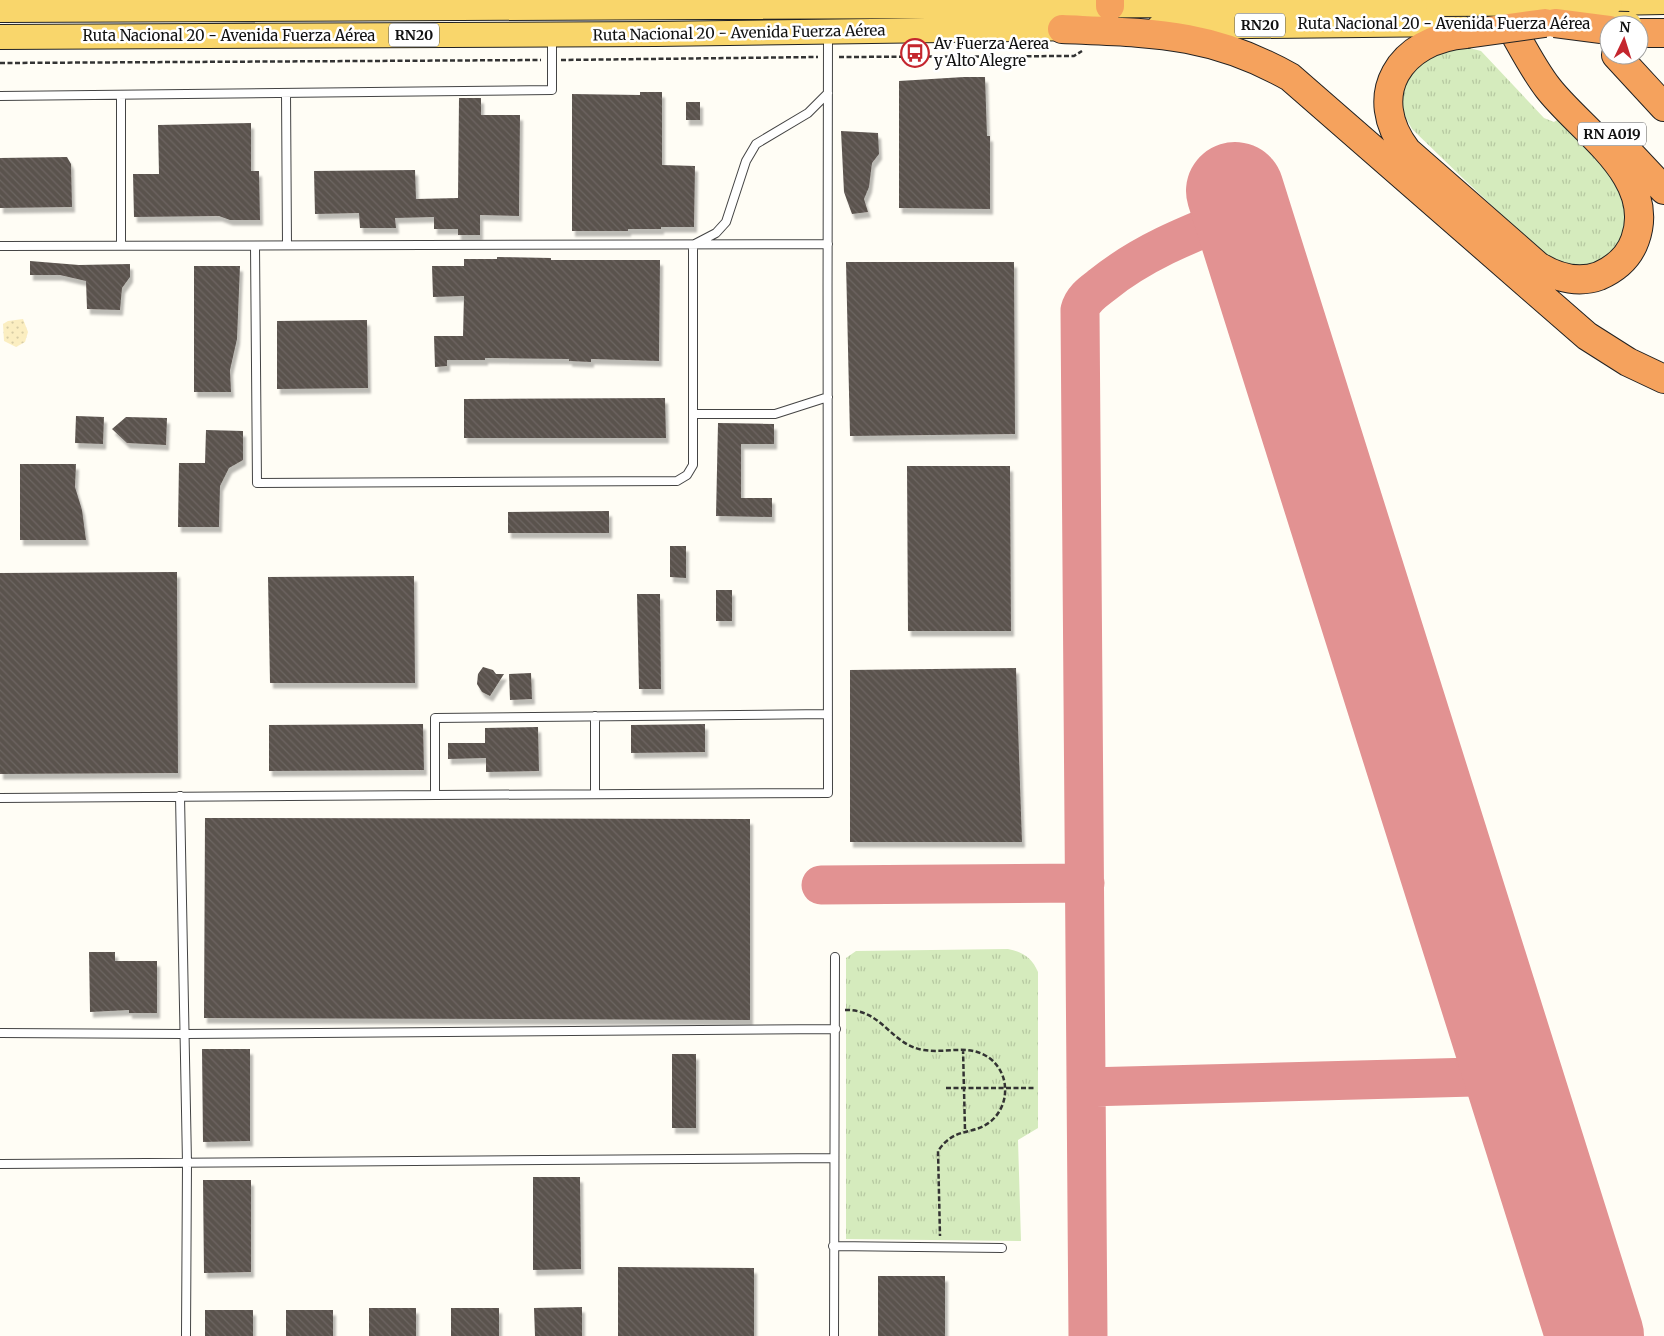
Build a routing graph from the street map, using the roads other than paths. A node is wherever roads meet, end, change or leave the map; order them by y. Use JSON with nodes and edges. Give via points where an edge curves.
{"nodes":[{"id":1,"x":1664,"y":2,"type":"edge"},
{"id":2,"x":1110,"y":3,"type":"edge"},
{"id":3,"x":1494,"y":7,"type":"edge"},
{"id":4,"x":0,"y":10,"type":"edge"},
{"id":5,"x":1062,"y":12,"type":"edge"},
{"id":6,"x":1555,"y":15,"type":"edge"},
{"id":7,"x":1625,"y":15,"type":"edge"},
{"id":8,"x":1599,"y":18,"type":"edge"},
{"id":9,"x":1599,"y":18,"type":"edge"},
{"id":10,"x":1649,"y":22,"type":"edge"},
{"id":11,"x":1664,"y":23,"type":"edge"},
{"id":12,"x":1462,"y":29,"type":"junction"},
{"id":13,"x":1649,"y":29,"type":"edge"},
{"id":14,"x":828,"y":32,"type":"junction"},
{"id":15,"x":1664,"y":33,"type":"edge"},
{"id":16,"x":552,"y":34,"type":"junction"},
{"id":17,"x":0,"y":37,"type":"edge"},
{"id":18,"x":1599,"y":41,"type":"edge"},
{"id":19,"x":1625,"y":65,"type":"edge"},
{"id":20,"x":1646,"y":65,"type":"edge"},
{"id":21,"x":1664,"y":84,"type":"edge"},
{"id":22,"x":286,"y":93,"type":"junction"},
{"id":23,"x":828,"y":94,"type":"junction"},
{"id":24,"x":121,"y":95,"type":"junction"},
{"id":25,"x":0,"y":96,"type":"edge"},
{"id":26,"x":1664,"y":107,"type":"edge"},
{"id":27,"x":1664,"y":190,"type":"edge"},
{"id":28,"x":693,"y":244,"type":"junction"},
{"id":29,"x":828,"y":244,"type":"junction"},
{"id":30,"x":287,"y":245,"type":"junction"},
{"id":31,"x":0,"y":246,"type":"edge"},
{"id":32,"x":121,"y":246,"type":"junction"},
{"id":33,"x":255,"y":246,"type":"junction"},
{"id":34,"x":1664,"y":379,"type":"edge"},
{"id":35,"x":828,"y":397,"type":"junction"},
{"id":36,"x":693,"y":414,"type":"junction"},
{"id":37,"x":828,"y":714,"type":"junction"},
{"id":38,"x":595,"y":716,"type":"junction"},
{"id":39,"x":595,"y":794,"type":"junction"},
{"id":40,"x":435,"y":795,"type":"junction"},
{"id":41,"x":180,"y":796,"type":"junction"},
{"id":42,"x":0,"y":798,"type":"edge"},
{"id":43,"x":835,"y":957,"type":"dead end"},
{"id":44,"x":836,"y":1028,"type":"junction"},
{"id":45,"x":0,"y":1033,"type":"edge"},
{"id":46,"x":185,"y":1034,"type":"junction"},
{"id":47,"x":834,"y":1158,"type":"junction"},
{"id":48,"x":187,"y":1163,"type":"junction"},
{"id":49,"x":0,"y":1164,"type":"edge"},
{"id":50,"x":833,"y":1246,"type":"junction"},
{"id":51,"x":1002,"y":1248,"type":"dead end"},
{"id":52,"x":186,"y":1336,"type":"edge"},
{"id":53,"x":834,"y":1336,"type":"edge"}],
"edges":[{"from":1,"to":7,"type":"main road","number":"RN20"},
{"from":2,"to":5,"type":"main road","name":"Ruta Nacional 20 - Avenida Fuerza Aérea","number":"RN20"},
{"from":2,"to":8,"type":"main road","name":"Ruta Nacional 20 - Avenida Fuerza Aérea","number":"RN20","bridge":true,"via":[[1438,4]]},
{"from":3,"to":12,"type":"highway","via":[[1548,88],[1605,150],[1634,190],[1641,218],[1638,232],[1633,247],[1611,270],[1596,277],[1566,278],[1551,274],[1414,158],[1398,139],[1388,110],[1389,94],[1400,66],[1418,47]]},
{"from":3,"to":27,"type":"highway","number":"RN A019"},
{"from":4,"to":5,"type":"main road","name":"Ruta Nacional 20 - Avenida Fuerza Aérea","number":"RN20"},
{"from":5,"to":12,"type":"main road","name":"Ruta Nacional 20 - Avenida Fuerza Aérea","number":"RN20"},
{"from":5,"to":14,"type":"main road","name":"Ruta Nacional 20 - Avenida Fuerza Aérea","number":"RN20"},
{"from":5,"to":34,"type":"highway","via":[[1203,41],[1239,52],[1290,77],[1581,332],[1628,362]]},
{"from":6,"to":9,"type":"highway","bridge":true},
{"from":6,"to":12,"type":"highway","bridge":true},
{"from":6,"to":18,"type":"highway"},
{"from":10,"to":11,"type":"main road","number":"RN20"},
{"from":13,"to":15,"type":"highway"},
{"from":14,"to":16,"type":"main road","name":"Ruta Nacional 20 - Avenida Fuerza Aérea","number":"RN20"},
{"from":14,"to":23,"type":"lane"},
{"from":16,"to":17,"type":"main road","name":"Ruta Nacional 20 - Avenida Fuerza Aérea","number":"RN20"},
{"from":16,"to":22,"type":"lane","via":[[552,90]]},
{"from":19,"to":26,"type":"highway"},
{"from":20,"to":21,"type":"highway"},
{"from":22,"to":24,"type":"lane"},
{"from":22,"to":30,"type":"lane"},
{"from":23,"to":28,"type":"lane","via":[[808,113],[756,144],[746,161],[726,222],[716,233]]},
{"from":23,"to":29,"type":"lane"},
{"from":24,"to":25,"type":"lane"},
{"from":24,"to":32,"type":"lane"},
{"from":28,"to":29,"type":"lane"},
{"from":28,"to":30,"type":"lane"},
{"from":28,"to":36,"type":"lane"},
{"from":29,"to":35,"type":"lane"},
{"from":30,"to":33,"type":"lane"},
{"from":31,"to":32,"type":"lane"},
{"from":32,"to":33,"type":"lane"},
{"from":33,"to":36,"type":"lane","via":[[257,483],[677,481],[693,464]]},
{"from":35,"to":36,"type":"lane","via":[[775,414]]},
{"from":35,"to":37,"type":"lane"},
{"from":37,"to":38,"type":"lane"},
{"from":37,"to":39,"type":"lane","via":[[828,793]]},
{"from":38,"to":39,"type":"lane"},
{"from":38,"to":40,"type":"lane","via":[[435,718]]},
{"from":39,"to":40,"type":"lane"},
{"from":40,"to":41,"type":"lane"},
{"from":41,"to":42,"type":"lane"},
{"from":41,"to":46,"type":"lane"},
{"from":43,"to":44,"type":"lane"},
{"from":44,"to":46,"type":"lane"},
{"from":44,"to":47,"type":"lane"},
{"from":45,"to":46,"type":"lane"},
{"from":46,"to":48,"type":"lane"},
{"from":47,"to":48,"type":"lane"},
{"from":47,"to":50,"type":"lane"},
{"from":48,"to":49,"type":"lane"},
{"from":48,"to":52,"type":"lane"},
{"from":50,"to":51,"type":"lane"},
{"from":50,"to":53,"type":"lane"}]}
